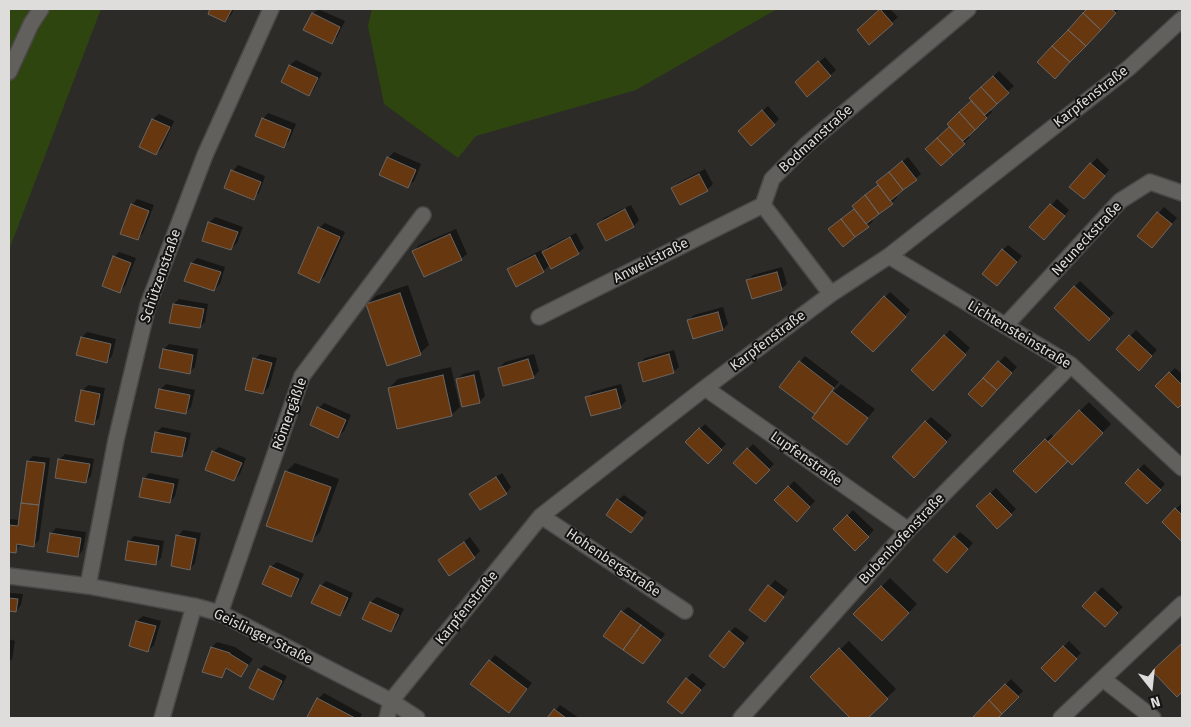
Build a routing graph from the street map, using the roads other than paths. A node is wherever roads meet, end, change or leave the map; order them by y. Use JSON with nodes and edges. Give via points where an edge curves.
{"nodes":[{"id":1,"x":41,"y":9,"type":"edge"},
{"id":2,"x":271,"y":9,"type":"edge"},
{"id":3,"x":968,"y":9,"type":"edge"},
{"id":4,"x":1182,"y":19,"type":"edge"},
{"id":5,"x":9,"y":72,"type":"edge"},
{"id":6,"x":1182,"y":193,"type":"edge"},
{"id":7,"x":763,"y":205,"type":"junction"},
{"id":8,"x":423,"y":215,"type":"dead end"},
{"id":9,"x":889,"y":256,"type":"junction"},
{"id":10,"x":831,"y":294,"type":"junction"},
{"id":11,"x":539,"y":318,"type":"dead end"},
{"id":12,"x":1005,"y":326,"type":"junction"},
{"id":13,"x":1071,"y":366,"type":"junction"},
{"id":14,"x":705,"y":388,"type":"junction"},
{"id":15,"x":1182,"y":468,"type":"edge"},
{"id":16,"x":542,"y":516,"type":"junction"},
{"id":17,"x":908,"y":530,"type":"junction"},
{"id":18,"x":9,"y":576,"type":"edge"},
{"id":19,"x":88,"y":586,"type":"junction"},
{"id":20,"x":1182,"y":604,"type":"edge"},
{"id":21,"x":194,"y":606,"type":"junction"},
{"id":22,"x":685,"y":611,"type":"dead end"},
{"id":23,"x":220,"y":613,"type":"junction"},
{"id":24,"x":1103,"y":679,"type":"junction"},
{"id":25,"x":391,"y":701,"type":"junction"},
{"id":26,"x":162,"y":718,"type":"edge"},
{"id":27,"x":387,"y":718,"type":"edge"},
{"id":28,"x":417,"y":718,"type":"edge"},
{"id":29,"x":741,"y":718,"type":"edge"},
{"id":30,"x":1061,"y":718,"type":"edge"},
{"id":31,"x":1153,"y":718,"type":"edge"}],
"edges":[{"from":1,"to":5,"type":"street"},
{"from":2,"to":19,"type":"street","name":"Schützenstraße","via":[[205,155],[148,305],[116,440]]},
{"from":3,"to":7,"type":"street","name":"Bodmanstraße","via":[[806,145],[772,179]]},
{"from":4,"to":9,"type":"street","name":"Karpfenstraße","via":[[1130,67]]},
{"from":6,"to":12,"type":"street","name":"Neuneckstraße","via":[[1150,182],[1120,202]]},
{"from":7,"to":10,"type":"street"},
{"from":7,"to":11,"type":"street","name":"Anweilstraße"},
{"from":8,"to":23,"type":"street","name":"Römergäßle","via":[[302,376]]},
{"from":9,"to":10,"type":"street","name":"Karpfenstraße"},
{"from":9,"to":12,"type":"street","name":"Lichtensteinstraße"},
{"from":10,"to":14,"type":"street","name":"Karpfenstraße"},
{"from":12,"to":13,"type":"street","name":"Lichtensteinstraße"},
{"from":13,"to":15,"type":"street","name":"Lichtensteinstraße"},
{"from":13,"to":17,"type":"street","name":"Bubenhofenstraße"},
{"from":14,"to":16,"type":"street","name":"Karpfenstraße"},
{"from":14,"to":17,"type":"street","name":"Lupfenstraße"},
{"from":16,"to":22,"type":"street","name":"Hohenbergstraße"},
{"from":16,"to":25,"type":"street","name":"Karpfenstraße"},
{"from":17,"to":29,"type":"street","name":"Bubenhofenstraße"},
{"from":18,"to":19,"type":"street","name":"Geislinger Straße"},
{"from":19,"to":21,"type":"street","name":"Geislinger Straße"},
{"from":20,"to":24,"type":"street"},
{"from":21,"to":23,"type":"street","name":"Geislinger Straße"},
{"from":21,"to":26,"type":"street"},
{"from":23,"to":25,"type":"street","name":"Geislinger Straße"},
{"from":24,"to":30,"type":"street"},
{"from":24,"to":31,"type":"street"},
{"from":25,"to":27,"type":"street"},
{"from":25,"to":28,"type":"street","name":"Geislinger Straße"}]}
